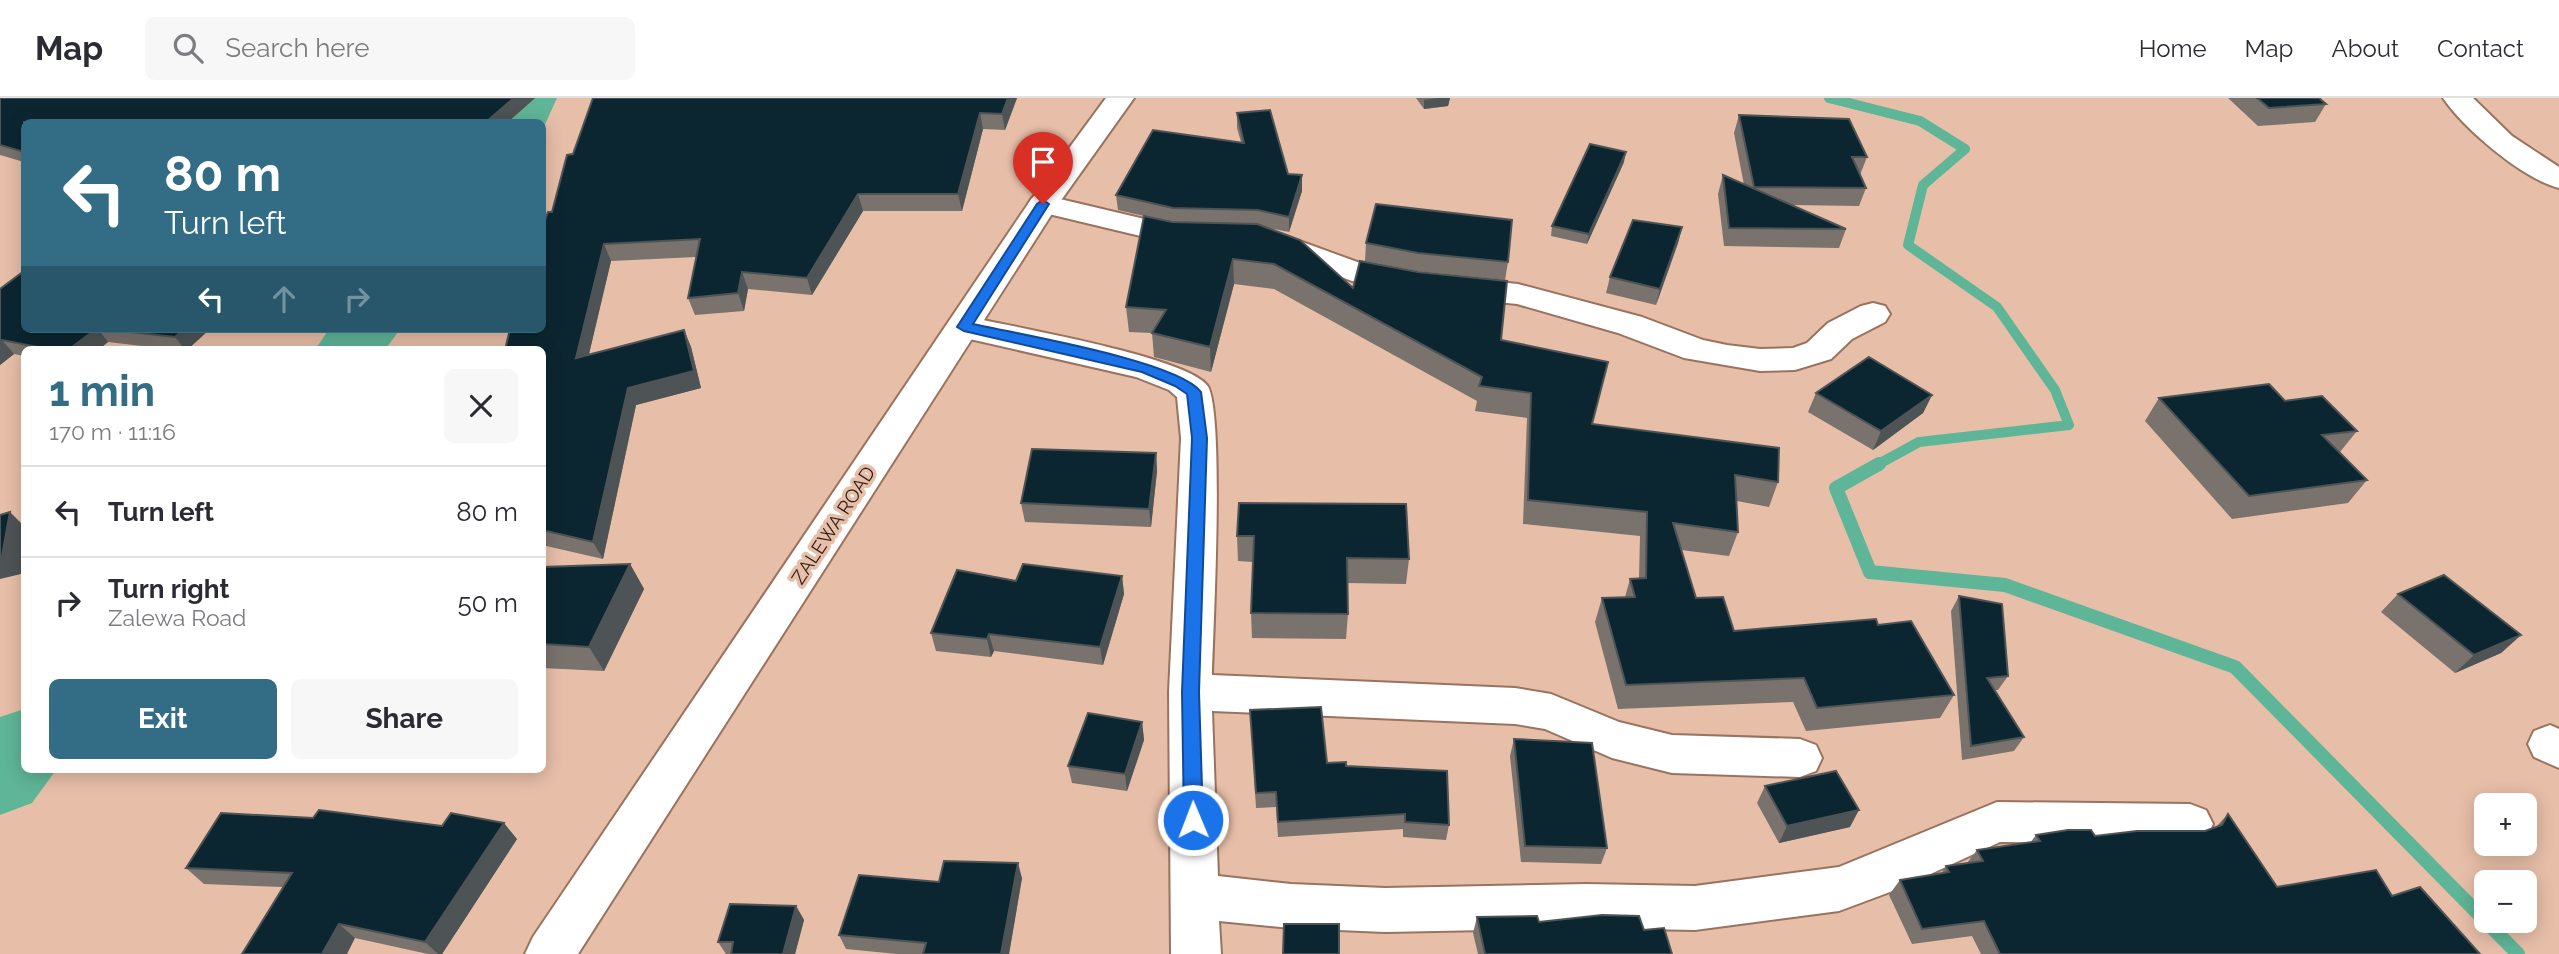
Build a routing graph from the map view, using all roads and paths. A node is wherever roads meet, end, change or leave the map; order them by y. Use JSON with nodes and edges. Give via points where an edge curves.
{"nodes":[{"id":1,"x":1120,"y":98,"type":"edge"},
{"id":2,"x":2456,"y":98,"type":"edge"},
{"id":3,"x":2559,"y":179,"type":"edge"},
{"id":4,"x":1043,"y":204,"type":"junction"},
{"id":5,"x":1872,"y":314,"type":"dead end"},
{"id":6,"x":964,"y":327,"type":"junction"},
{"id":7,"x":1190,"y":692,"type":"junction"},
{"id":8,"x":1800,"y":758,"type":"dead end"},
{"id":9,"x":2190,"y":824,"type":"dead end"},
{"id":10,"x":1195,"y":896,"type":"junction"},
{"id":11,"x":550,"y":954,"type":"edge"},
{"id":12,"x":1196,"y":954,"type":"edge"}],
"edges":[{"from":1,"to":4,"type":"main road","name":"ZALEWA ROAD"},
{"from":2,"to":3,"type":"main road","via":[[2502,142]]},
{"from":4,"to":5,"type":"main road","via":[[1174,235],[1258,237],[1352,271],[1416,284],[1518,294],[1727,356],[1795,359],[1819,351],[1840,331]]},
{"from":4,"to":6,"type":"main road","name":"ZALEWA ROAD"},
{"from":6,"to":7,"type":"main road","via":[[1145,368],[1194,392],[1199,438]]},
{"from":6,"to":11,"type":"main road","name":"ZALEWA ROAD"},
{"from":7,"to":8,"type":"main road","via":[[1515,706],[1551,712],[1612,739],[1672,754]]},
{"from":7,"to":10,"type":"main road"},
{"from":9,"to":10,"type":"main road","via":[[1997,822],[1839,889],[1695,908],[1385,910]]},
{"from":10,"to":12,"type":"main road"}]}
